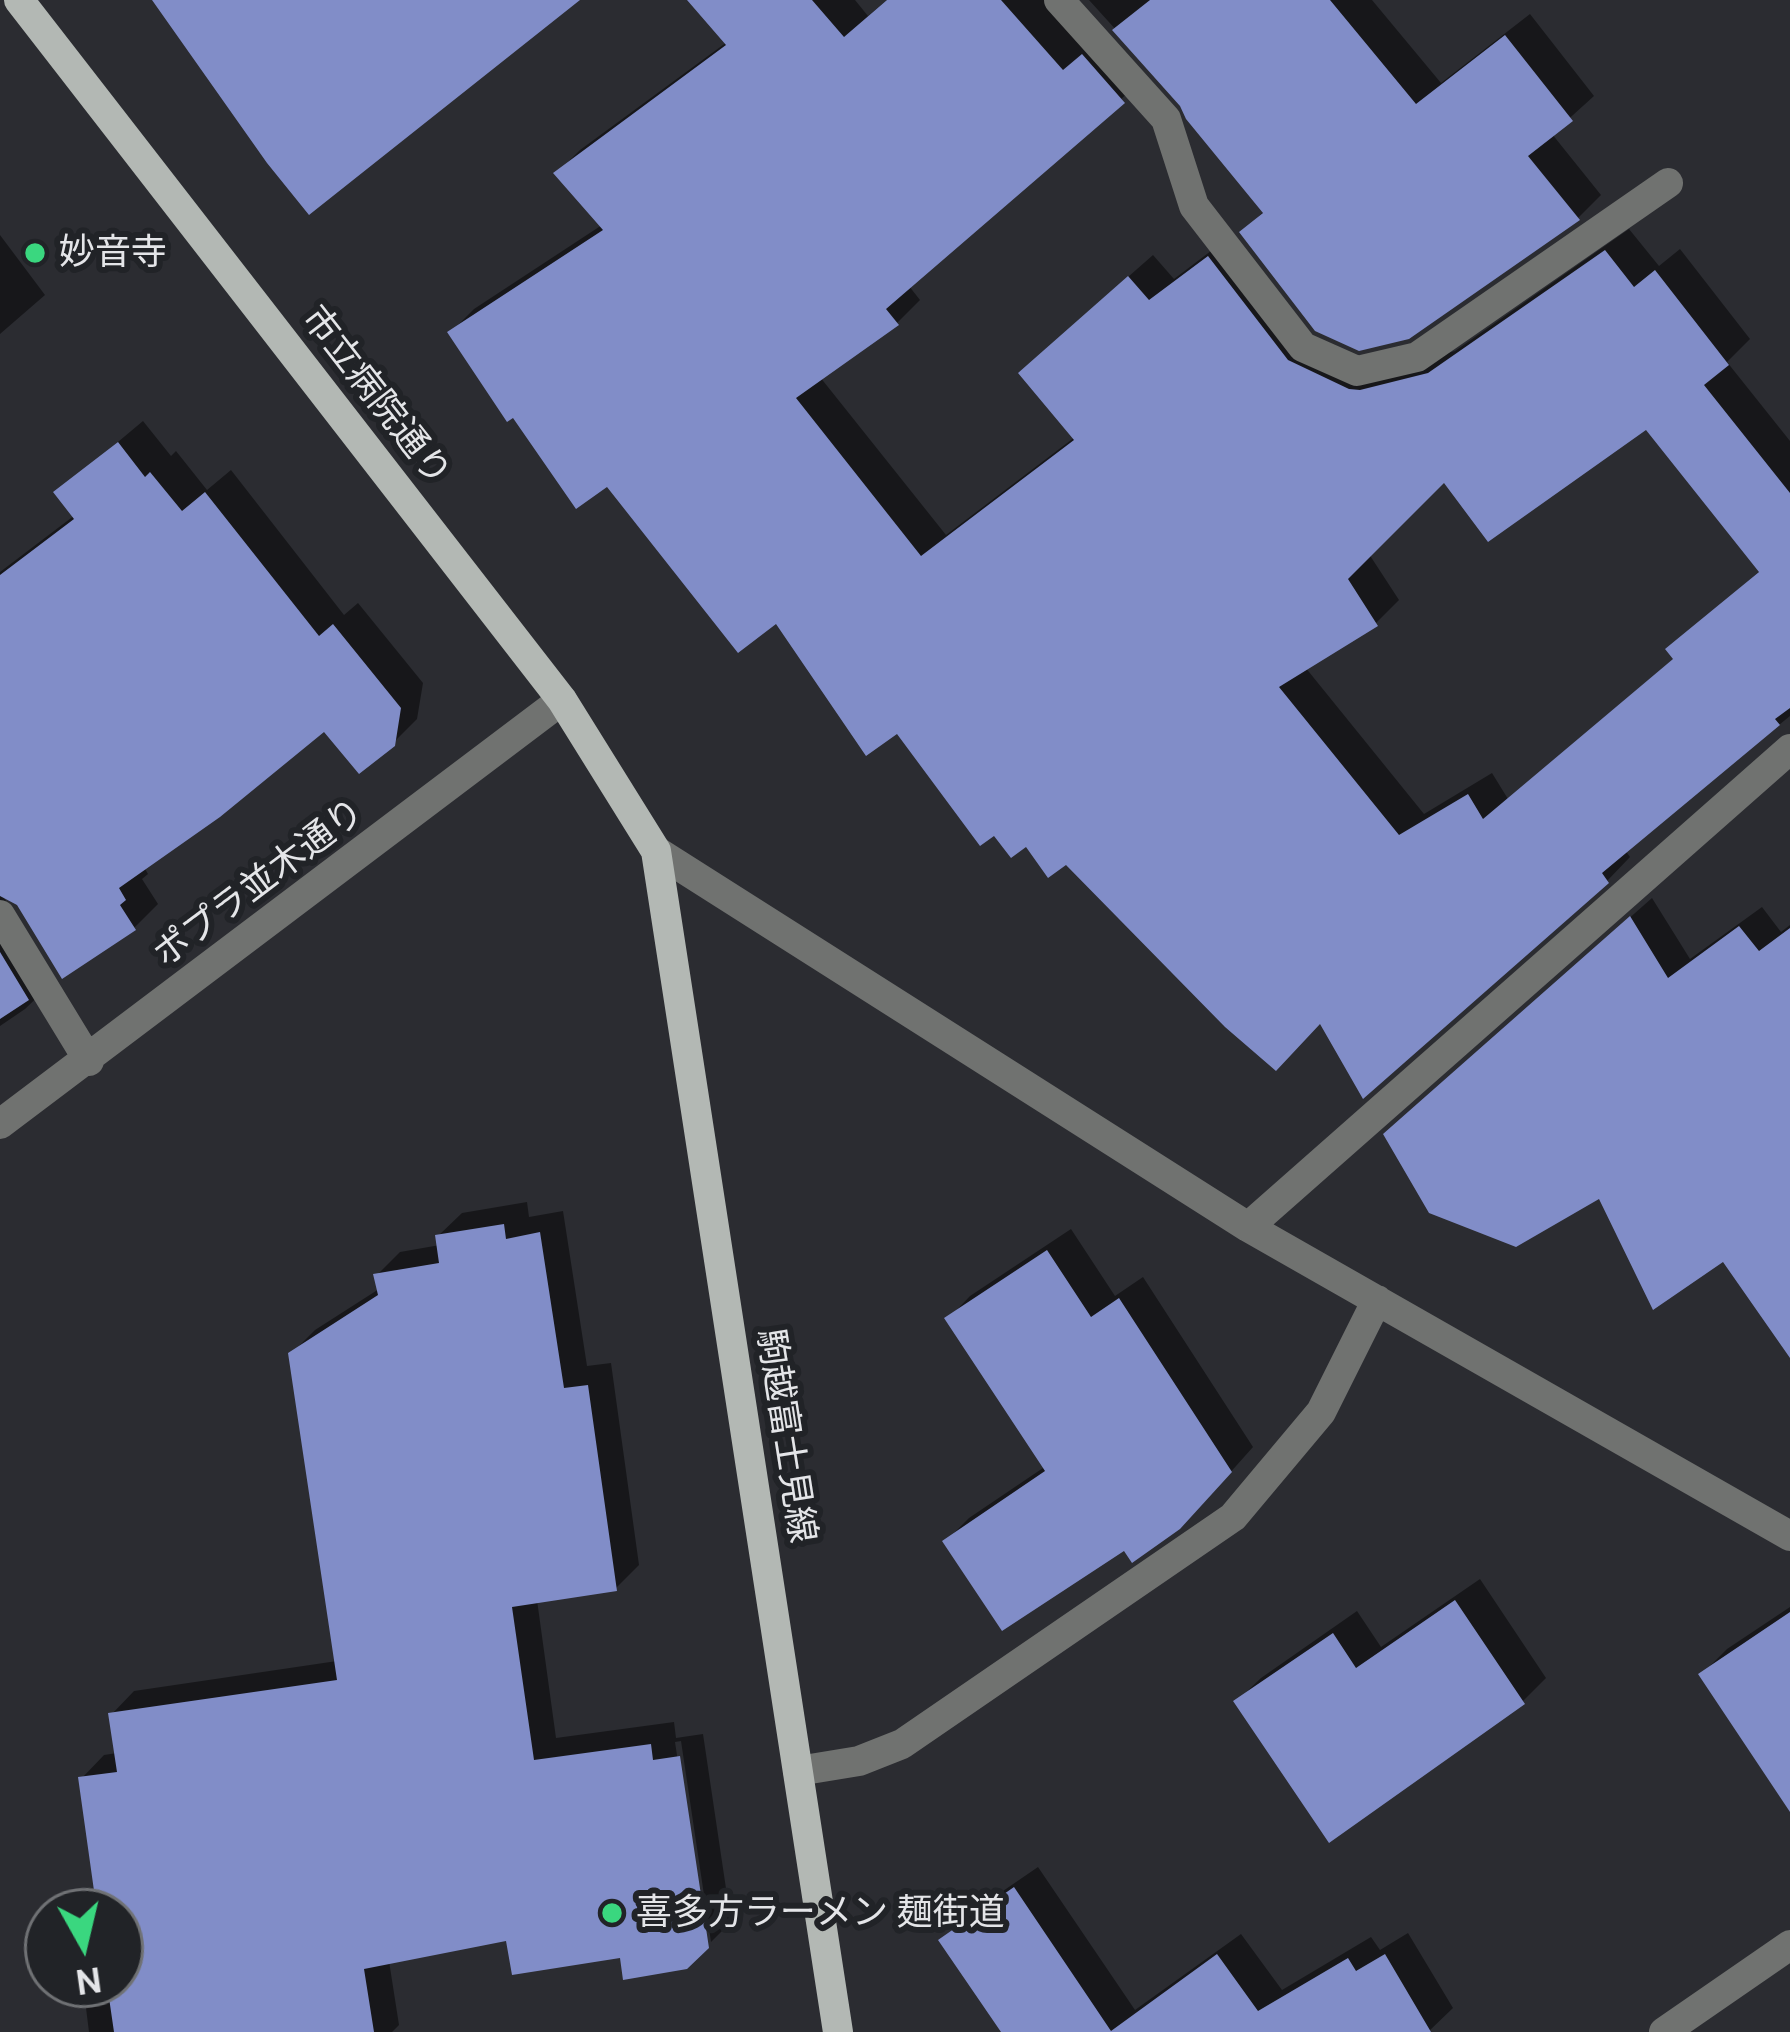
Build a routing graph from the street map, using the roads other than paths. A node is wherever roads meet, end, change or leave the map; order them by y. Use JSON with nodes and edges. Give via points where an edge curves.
{"nodes":[{"id":1,"x":19,"y":0,"type":"edge"},
{"id":2,"x":1059,"y":0,"type":"edge"},
{"id":3,"x":1668,"y":182,"type":"dead end"},
{"id":4,"x":562,"y":700,"type":"junction"},
{"id":5,"x":1790,"y":749,"type":"edge"},
{"id":6,"x":656,"y":851,"type":"junction"},
{"id":7,"x":0,"y":915,"type":"edge"},
{"id":8,"x":89,"y":1061,"type":"junction"},
{"id":9,"x":0,"y":1124,"type":"edge"},
{"id":10,"x":1248,"y":1227,"type":"junction"},
{"id":11,"x":1377,"y":1300,"type":"junction"},
{"id":12,"x":1790,"y":1536,"type":"edge"},
{"id":13,"x":798,"y":1771,"type":"junction"},
{"id":14,"x":1790,"y":1946,"type":"edge"},
{"id":15,"x":838,"y":2032,"type":"edge"},
{"id":16,"x":1664,"y":2032,"type":"edge"}],
"edges":[{"from":1,"to":4,"type":"main road","name":"市立病院通り"},
{"from":2,"to":3,"type":"street","via":[[1166,119],[1193,206],[1303,347],[1357,371],[1417,357]]},
{"from":4,"to":6,"type":"main road","name":"市立病院通り"},
{"from":4,"to":8,"type":"street","name":"ポプラ並木通り"},
{"from":5,"to":10,"type":"street"},
{"from":6,"to":10,"type":"street"},
{"from":6,"to":13,"type":"main road","name":"駒越富士見線"},
{"from":7,"to":8,"type":"street"},
{"from":8,"to":9,"type":"street","name":"ポプラ並木通り"},
{"from":10,"to":11,"type":"street"},
{"from":11,"to":12,"type":"street"},
{"from":11,"to":13,"type":"street","via":[[1321,1412],[1233,1516],[902,1744]]},
{"from":13,"to":15,"type":"main road","name":"駒越富士見線"},
{"from":14,"to":16,"type":"street"}]}
